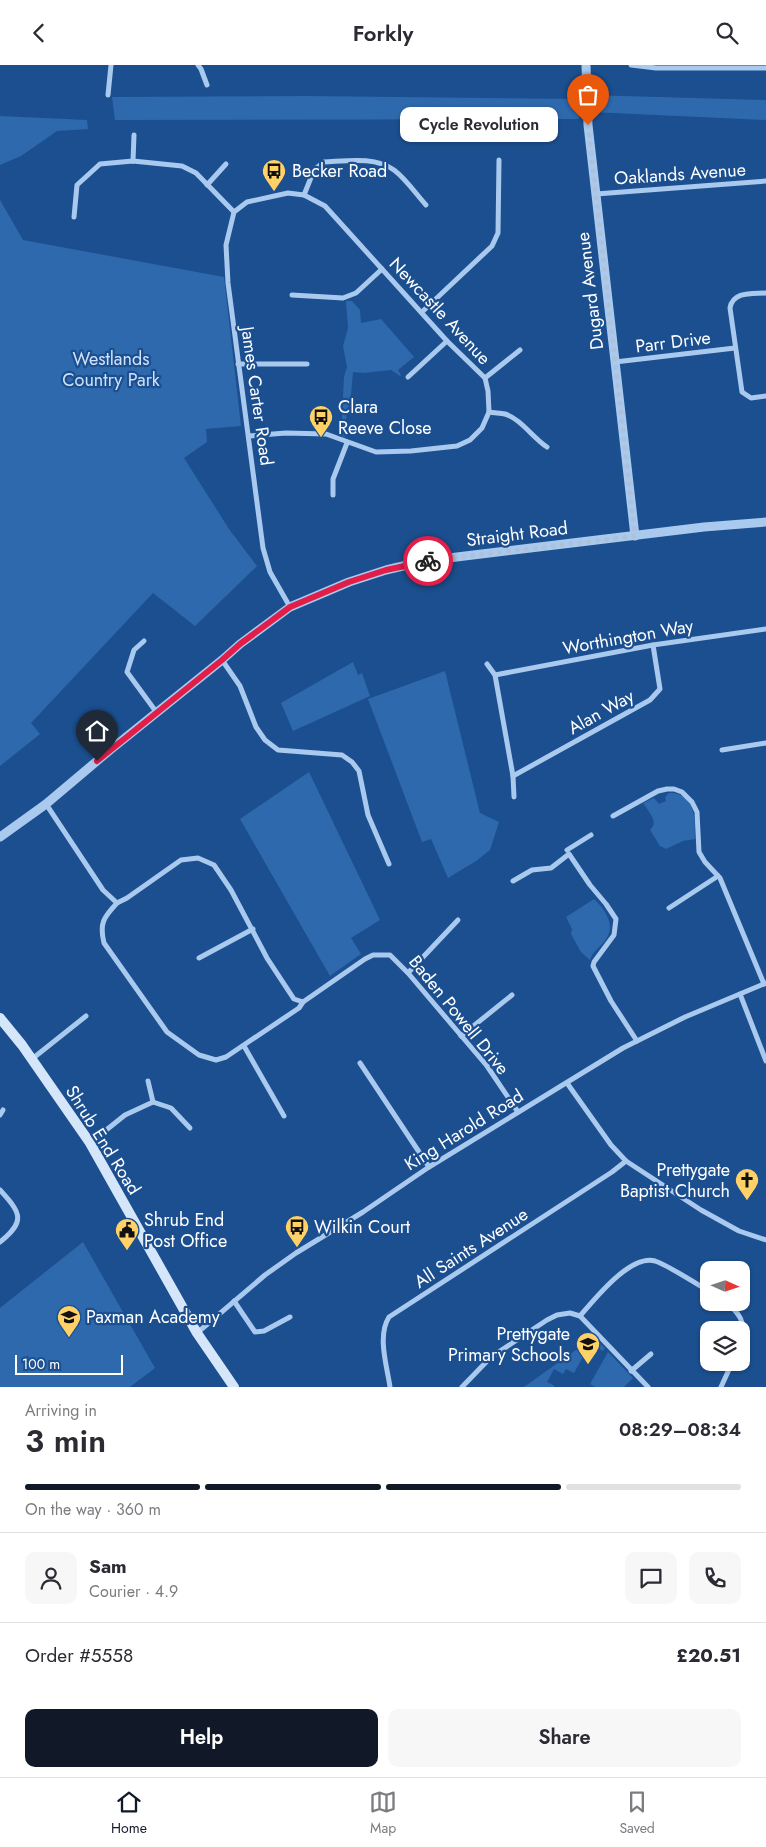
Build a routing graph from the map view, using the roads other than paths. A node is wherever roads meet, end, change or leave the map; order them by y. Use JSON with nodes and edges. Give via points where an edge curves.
{"nodes":[{"id":1,"x":111,"y":65,"type":"edge"},
{"id":2,"x":198,"y":65,"type":"edge"},
{"id":3,"x":586,"y":65,"type":"edge"},
{"id":4,"x":631,"y":65,"type":"edge"},
{"id":5,"x":766,"y":68,"type":"edge"},
{"id":6,"x":207,"y":85,"type":"dead end"},
{"id":7,"x":108,"y":95,"type":"dead end"},
{"id":8,"x":134,"y":135,"type":"dead end"},
{"id":9,"x":499,"y":160,"type":"dead end"},
{"id":10,"x":133,"y":161,"type":"junction"},
{"id":11,"x":226,"y":164,"type":"dead end"},
{"id":12,"x":766,"y":181,"type":"edge"},
{"id":13,"x":207,"y":185,"type":"junction"},
{"id":14,"x":596,"y":194,"type":"junction"},
{"id":15,"x":304,"y":195,"type":"junction"},
{"id":16,"x":426,"y":205,"type":"dead end"},
{"id":17,"x":234,"y":212,"type":"junction"},
{"id":18,"x":74,"y":217,"type":"dead end"},
{"id":19,"x":382,"y":269,"type":"junction"},
{"id":20,"x":766,"y":293,"type":"edge"},
{"id":21,"x":292,"y":295,"type":"dead end"},
{"id":22,"x":422,"y":312,"type":"junction"},
{"id":23,"x":447,"y":341,"type":"junction"},
{"id":24,"x":735,"y":349,"type":"junction"},
{"id":25,"x":520,"y":350,"type":"dead end"},
{"id":26,"x":615,"y":362,"type":"junction"},
{"id":27,"x":238,"y":364,"type":"junction"},
{"id":28,"x":307,"y":364,"type":"dead end"},
{"id":29,"x":408,"y":377,"type":"dead end"},
{"id":30,"x":485,"y":379,"type":"junction"},
{"id":31,"x":766,"y":396,"type":"edge"},
{"id":32,"x":489,"y":412,"type":"junction"},
{"id":33,"x":249,"y":436,"type":"junction"},
{"id":34,"x":347,"y":443,"type":"junction"},
{"id":35,"x":547,"y":447,"type":"dead end"},
{"id":36,"x":334,"y":495,"type":"dead end"},
{"id":37,"x":766,"y":522,"type":"edge"},
{"id":38,"x":635,"y":536,"type":"junction"},
{"id":39,"x":290,"y":607,"type":"junction"},
{"id":40,"x":766,"y":629,"type":"edge"},
{"id":41,"x":144,"y":641,"type":"dead end"},
{"id":42,"x":653,"y":645,"type":"junction"},
{"id":43,"x":222,"y":660,"type":"junction"},
{"id":44,"x":488,"y":664,"type":"dead end"},
{"id":45,"x":495,"y":675,"type":"junction"},
{"id":46,"x":157,"y":713,"type":"junction"},
{"id":47,"x":766,"y":743,"type":"edge"},
{"id":48,"x":722,"y":750,"type":"dead end"},
{"id":49,"x":513,"y":776,"type":"junction"},
{"id":50,"x":514,"y":797,"type":"dead end"},
{"id":51,"x":46,"y":804,"type":"junction"},
{"id":52,"x":613,"y":816,"type":"dead end"},
{"id":53,"x":591,"y":835,"type":"dead end"},
{"id":54,"x":0,"y":837,"type":"edge"},
{"id":55,"x":566,"y":850,"type":"junction"},
{"id":56,"x":389,"y":864,"type":"dead end"},
{"id":57,"x":718,"y":876,"type":"junction"},
{"id":58,"x":513,"y":881,"type":"dead end"},
{"id":59,"x":117,"y":903,"type":"junction"},
{"id":60,"x":668,"y":908,"type":"dead end"},
{"id":61,"x":458,"y":921,"type":"dead end"},
{"id":62,"x":253,"y":929,"type":"junction"},
{"id":63,"x":199,"y":958,"type":"dead end"},
{"id":64,"x":408,"y":973,"type":"junction"},
{"id":65,"x":765,"y":984,"type":"edge"},
{"id":66,"x":740,"y":994,"type":"junction"},
{"id":67,"x":512,"y":995,"type":"dead end"},
{"id":68,"x":303,"y":1002,"type":"junction"},
{"id":69,"x":86,"y":1016,"type":"dead end"},
{"id":70,"x":0,"y":1018,"type":"edge"},
{"id":71,"x":461,"y":1036,"type":"junction"},
{"id":72,"x":636,"y":1041,"type":"junction"},
{"id":73,"x":244,"y":1046,"type":"junction"},
{"id":74,"x":32,"y":1059,"type":"junction"},
{"id":75,"x":766,"y":1061,"type":"edge"},
{"id":76,"x":360,"y":1063,"type":"dead end"},
{"id":77,"x":148,"y":1081,"type":"dead end"},
{"id":78,"x":568,"y":1083,"type":"junction"},
{"id":79,"x":153,"y":1102,"type":"junction"},
{"id":80,"x":518,"y":1112,"type":"junction"},
{"id":81,"x":284,"y":1116,"type":"dead end"},
{"id":82,"x":190,"y":1127,"type":"dead end"},
{"id":83,"x":90,"y":1143,"type":"junction"},
{"id":84,"x":626,"y":1161,"type":"junction"},
{"id":85,"x":429,"y":1167,"type":"junction"},
{"id":86,"x":0,"y":1190,"type":"edge"},
{"id":87,"x":766,"y":1239,"type":"edge"},
{"id":88,"x":0,"y":1242,"type":"edge"},
{"id":89,"x":700,"y":1286,"type":"edge"},
{"id":90,"x":234,"y":1301,"type":"junction"},
{"id":91,"x":290,"y":1317,"type":"dead end"},
{"id":92,"x":580,"y":1317,"type":"junction"},
{"id":93,"x":197,"y":1333,"type":"junction"},
{"id":94,"x":651,"y":1354,"type":"dead end"},
{"id":95,"x":631,"y":1371,"type":"junction"},
{"id":96,"x":728,"y":1371,"type":"edge"},
{"id":97,"x":233,"y":1387,"type":"edge"},
{"id":98,"x":390,"y":1387,"type":"edge"},
{"id":99,"x":462,"y":1387,"type":"edge"},
{"id":100,"x":648,"y":1387,"type":"edge"},
{"id":101,"x":721,"y":1387,"type":"edge"}],
"edges":[{"from":1,"to":7,"type":"street"},
{"from":2,"to":6,"type":"street"},
{"from":3,"to":14,"type":"street","name":"Dugard Avenue","via":[[586,101]]},
{"from":4,"to":5,"type":"street"},
{"from":8,"to":10,"type":"street"},
{"from":9,"to":22,"type":"street","via":[[498,233],[492,246]]},
{"from":10,"to":13,"type":"street","via":[[182,166],[196,173]]},
{"from":10,"to":18,"type":"street","via":[[100,164],[89,172],[77,185]]},
{"from":11,"to":13,"type":"street"},
{"from":12,"to":14,"type":"street","name":"Oaklands Avenue"},
{"from":13,"to":17,"type":"street"},
{"from":14,"to":26,"type":"street","name":"Dugard Avenue"},
{"from":15,"to":16,"type":"street","via":[[314,170],[324,162],[375,162],[396,171]]},
{"from":15,"to":17,"type":"street","name":"Newcastle Avenue","via":[[288,193],[260,198],[247,202]]},
{"from":15,"to":19,"type":"street","name":"Newcastle Avenue","via":[[325,206]]},
{"from":17,"to":27,"type":"street","name":"James Carter Road","via":[[226,245]]},
{"from":19,"to":21,"type":"street","via":[[356,293],[343,298]]},
{"from":19,"to":22,"type":"street","name":"Newcastle Avenue"},
{"from":20,"to":24,"type":"street","name":"Parr Drive","via":[[739,295],[731,302]]},
{"from":22,"to":23,"type":"street","name":"Newcastle Avenue"},
{"from":23,"to":29,"type":"street"},
{"from":23,"to":30,"type":"street","name":"Newcastle Avenue"},
{"from":24,"to":26,"type":"street","name":"Parr Drive"},
{"from":24,"to":31,"type":"street","name":"Parr Drive","via":[[742,392],[751,398]]},
{"from":25,"to":30,"type":"street"},
{"from":26,"to":38,"type":"street","name":"Dugard Avenue"},
{"from":27,"to":28,"type":"street"},
{"from":27,"to":33,"type":"street","name":"James Carter Road"},
{"from":30,"to":32,"type":"street","name":"Newcastle Avenue"},
{"from":32,"to":34,"type":"street","via":[[482,428],[470,440],[457,446],[376,452]]},
{"from":32,"to":35,"type":"street","via":[[506,414]]},
{"from":33,"to":34,"type":"street","via":[[313,433],[326,434]]},
{"from":33,"to":39,"type":"street","name":"James Carter Road","via":[[263,548],[270,572]]},
{"from":34,"to":36,"type":"street","via":[[333,479]]},
{"from":37,"to":38,"type":"street","name":"Straight Road"},
{"from":38,"to":39,"type":"street","name":"Straight Road","via":[[424,561],[349,582]]},
{"from":39,"to":43,"type":"street","name":"Straight Road"},
{"from":40,"to":42,"type":"street","name":"Worthington Way"},
{"from":41,"to":46,"type":"street","via":[[134,650],[127,672]]},
{"from":42,"to":45,"type":"street","name":"Worthington Way"},
{"from":42,"to":49,"type":"street","name":"Alan Way","via":[[660,689],[650,701]]},
{"from":43,"to":46,"type":"street","name":"Straight Road"},
{"from":43,"to":56,"type":"street","via":[[240,686],[256,727],[265,740],[278,750],[342,755],[352,762],[359,771],[368,815]]},
{"from":44,"to":45,"type":"street"},
{"from":45,"to":49,"type":"street"},
{"from":46,"to":51,"type":"street","name":"Straight Road"},
{"from":47,"to":48,"type":"street"},
{"from":49,"to":50,"type":"street"},
{"from":51,"to":54,"type":"street","name":"Straight Road"},
{"from":51,"to":59,"type":"street","via":[[103,890]]},
{"from":52,"to":57,"type":"street","via":[[658,791],[674,789],[682,792],[697,812],[699,852]]},
{"from":53,"to":55,"type":"street"},
{"from":55,"to":58,"type":"street","via":[[551,868],[532,870]]},
{"from":55,"to":72,"type":"street","via":[[616,919],[614,935],[593,966]]},
{"from":57,"to":60,"type":"street"},
{"from":57,"to":65,"type":"street"},
{"from":59,"to":62,"type":"street","via":[[181,860],[198,858],[214,865]]},
{"from":59,"to":73,"type":"street","name":"Baden Powell Drive","via":[[105,916],[101,930],[104,943],[167,1032],[200,1055],[216,1060]]},
{"from":61,"to":64,"type":"street"},
{"from":62,"to":63,"type":"street"},
{"from":62,"to":68,"type":"street","via":[[267,958],[294,999]]},
{"from":64,"to":68,"type":"street","name":"Baden Powell Drive","via":[[390,955],[373,955]]},
{"from":64,"to":71,"type":"street","name":"Baden Powell Drive"},
{"from":65,"to":66,"type":"street","name":"King Harold Road"},
{"from":66,"to":72,"type":"street","name":"King Harold Road"},
{"from":66,"to":75,"type":"street"},
{"from":67,"to":71,"type":"street"},
{"from":68,"to":73,"type":"street","name":"Baden Powell Drive"},
{"from":69,"to":74,"type":"street"},
{"from":70,"to":74,"type":"main road","name":"Shrub End Road"},
{"from":71,"to":80,"type":"street","name":"Baden Powell Drive","via":[[487,1066]]},
{"from":72,"to":78,"type":"street","name":"King Harold Road"},
{"from":73,"to":81,"type":"street"},
{"from":74,"to":83,"type":"main road","name":"Shrub End Road"},
{"from":76,"to":85,"type":"street"},
{"from":77,"to":79,"type":"street"},
{"from":78,"to":80,"type":"street","name":"King Harold Road"},
{"from":78,"to":84,"type":"street"},
{"from":79,"to":82,"type":"street","via":[[171,1108]]},
{"from":79,"to":83,"type":"street","via":[[125,1115]]},
{"from":80,"to":85,"type":"street","name":"King Harold Road"},
{"from":83,"to":93,"type":"main road","name":"Shrub End Road"},
{"from":84,"to":87,"type":"street","via":[[701,1211],[739,1231]]},
{"from":84,"to":98,"type":"street","name":"All Saints Avenue","via":[[389,1317],[384,1339]]},
{"from":85,"to":90,"type":"street","name":"King Harold Road","via":[[296,1253]]},
{"from":86,"to":88,"type":"street","via":[[19,1217],[16,1228]]},
{"from":89,"to":92,"type":"street","via":[[654,1261],[640,1261],[604,1289]]},
{"from":90,"to":91,"type":"street","via":[[255,1332],[264,1331]]},
{"from":90,"to":93,"type":"street","name":"King Harold Road"},
{"from":92,"to":95,"type":"street"},
{"from":92,"to":99,"type":"street","via":[[570,1313],[547,1320],[491,1357]]},
{"from":93,"to":97,"type":"main road","name":"Shrub End Road"},
{"from":94,"to":95,"type":"street"},
{"from":95,"to":100,"type":"street"},
{"from":96,"to":101,"type":"street"}]}
